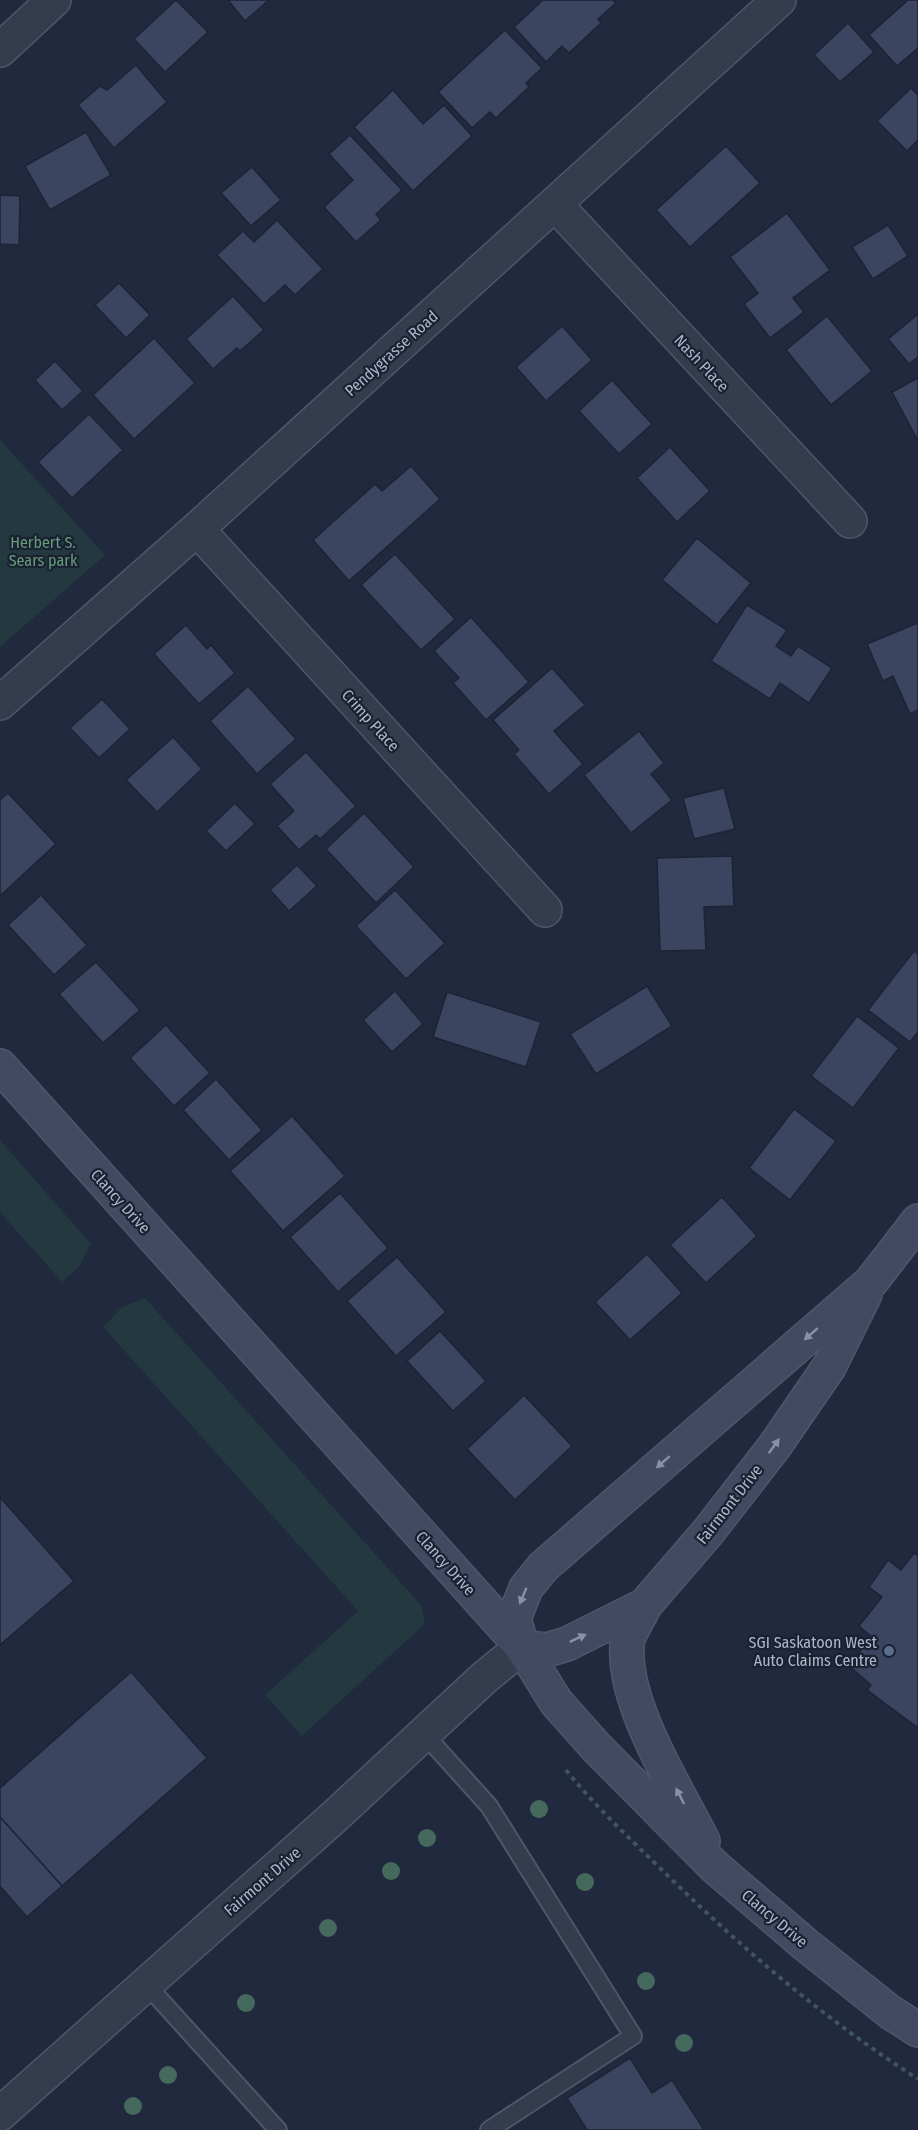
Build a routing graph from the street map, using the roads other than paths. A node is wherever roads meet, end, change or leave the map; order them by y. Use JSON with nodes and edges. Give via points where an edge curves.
{"nodes":[{"id":1,"x":54,"y":0,"type":"edge"},
{"id":2,"x":779,"y":0,"type":"edge"},
{"id":3,"x":0,"y":50,"type":"edge"},
{"id":4,"x":555,"y":204,"type":"junction"},
{"id":5,"x":850,"y":521,"type":"dead end"},
{"id":6,"x":197,"y":529,"type":"junction"},
{"id":7,"x":0,"y":703,"type":"edge"},
{"id":8,"x":545,"y":910,"type":"dead end"},
{"id":9,"x":0,"y":1066,"type":"edge"},
{"id":10,"x":918,"y":1221,"type":"edge"},
{"id":11,"x":871,"y":1282,"type":"junction"},
{"id":12,"x":645,"y":1605,"type":"junction"},
{"id":13,"x":522,"y":1647,"type":"junction"},
{"id":14,"x":425,"y":1735,"type":"junction"},
{"id":15,"x":716,"y":1867,"type":"junction"},
{"id":16,"x":145,"y":1983,"type":"junction"},
{"id":17,"x":918,"y":2030,"type":"edge"},
{"id":18,"x":0,"y":2114,"type":"edge"},
{"id":19,"x":278,"y":2130,"type":"edge"},
{"id":20,"x":489,"y":2130,"type":"edge"}],
"edges":[{"from":1,"to":3,"type":"street"},
{"from":2,"to":4,"type":"street","name":"Pendygrasse Road"},
{"from":4,"to":5,"type":"street","name":"Nash Place"},
{"from":4,"to":6,"type":"street","name":"Pendygrasse Road"},
{"from":6,"to":7,"type":"street","name":"Pendygrasse Road"},
{"from":6,"to":8,"type":"street","name":"Crimp Place"},
{"from":9,"to":13,"type":"street","name":"Clancy Drive"},
{"from":10,"to":11,"type":"street","name":"Fairmont Drive"},
{"from":12,"to":11,"type":"street","name":"Fairmont Drive","one_way":true,"via":[[774,1447],[829,1367]]},
{"from":11,"to":13,"type":"street","name":"Fairmont Drive","one_way":true,"via":[[543,1567],[526,1588],[514,1618]]},
{"from":13,"to":12,"type":"street","name":"Fairmont Drive","one_way":true,"via":[[557,1647]]},
{"from":15,"to":12,"type":"street","one_way":true,"via":[[654,1743],[629,1677],[626,1644]]},
{"from":13,"to":14,"type":"street","name":"Fairmont Drive"},
{"from":13,"to":15,"type":"street","name":"Clancy Drive","via":[[556,1702]]},
{"from":14,"to":16,"type":"street","name":"Fairmont Drive"},
{"from":14,"to":20,"type":"lane","via":[[489,1806],[633,2036]]},
{"from":15,"to":17,"type":"street","name":"Clancy Drive","via":[[806,1945]]},
{"from":16,"to":18,"type":"street","name":"Fairmont Drive"},
{"from":16,"to":19,"type":"lane"}]}
